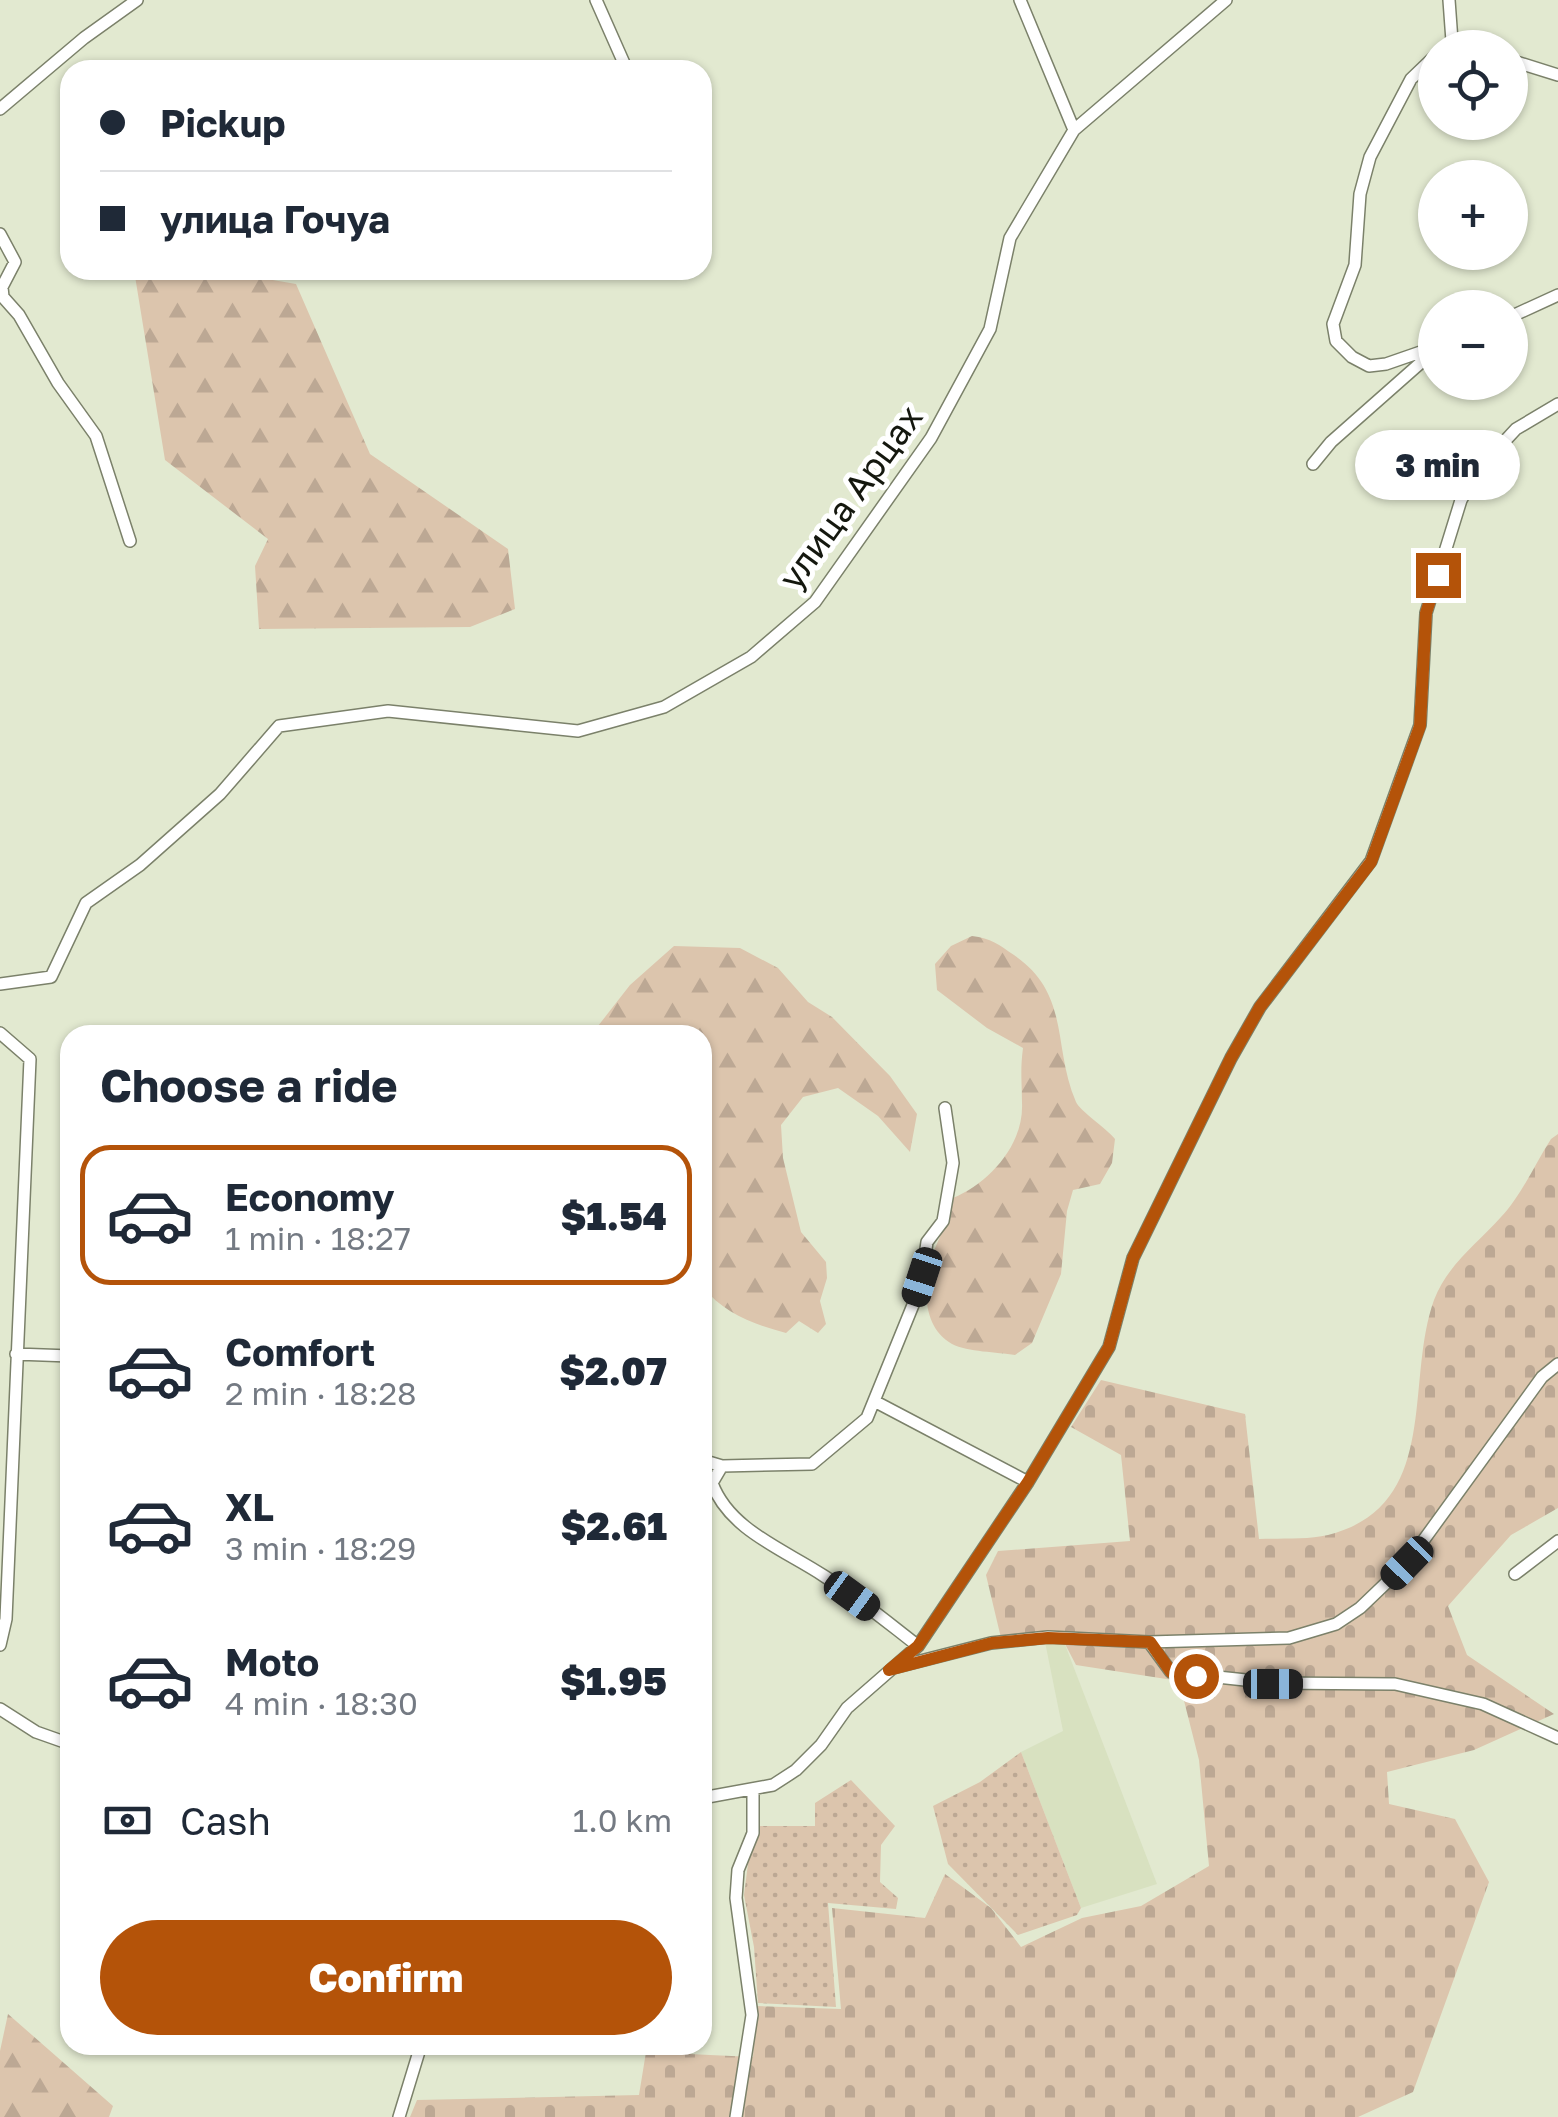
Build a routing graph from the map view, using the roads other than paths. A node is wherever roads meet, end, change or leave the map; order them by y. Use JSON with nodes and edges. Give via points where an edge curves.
{"nodes":[{"id":1,"x":137,"y":0,"type":"edge"},
{"id":2,"x":596,"y":0,"type":"edge"},
{"id":3,"x":1020,"y":0,"type":"edge"},
{"id":4,"x":1449,"y":0,"type":"edge"},
{"id":5,"x":1221,"y":2,"type":"edge"},
{"id":6,"x":1448,"y":30,"type":"edge"},
{"id":7,"x":623,"y":60,"type":"edge"},
{"id":8,"x":1528,"y":66,"type":"edge"},
{"id":9,"x":1418,"y":73,"type":"edge"},
{"id":10,"x":1558,"y":75,"type":"edge"},
{"id":11,"x":0,"y":109,"type":"edge"},
{"id":12,"x":1074,"y":130,"type":"junction"},
{"id":13,"x":0,"y":234,"type":"edge"},
{"id":14,"x":1558,"y":295,"type":"edge"},
{"id":15,"x":1528,"y":309,"type":"edge"},
{"id":16,"x":1418,"y":354,"type":"edge"},
{"id":17,"x":1418,"y":364,"type":"edge"},
{"id":18,"x":1558,"y":404,"type":"edge"},
{"id":19,"x":1312,"y":464,"type":"dead end"},
{"id":20,"x":130,"y":541,"type":"dead end"},
{"id":21,"x":0,"y":984,"type":"edge"},
{"id":22,"x":0,"y":1033,"type":"edge"},
{"id":23,"x":945,"y":1108,"type":"dead end"},
{"id":24,"x":16,"y":1354,"type":"junction"},
{"id":25,"x":60,"y":1356,"type":"edge"},
{"id":26,"x":1558,"y":1364,"type":"edge"},
{"id":27,"x":876,"y":1402,"type":"junction"},
{"id":28,"x":712,"y":1463,"type":"edge"},
{"id":29,"x":722,"y":1466,"type":"junction"},
{"id":30,"x":1028,"y":1482,"type":"junction"},
{"id":31,"x":1558,"y":1540,"type":"edge"},
{"id":32,"x":1516,"y":1574,"type":"dead end"},
{"id":33,"x":1150,"y":1642,"type":"junction"},
{"id":34,"x":0,"y":1645,"type":"edge"},
{"id":35,"x":918,"y":1646,"type":"junction"},
{"id":36,"x":889,"y":1670,"type":"junction"},
{"id":37,"x":0,"y":1709,"type":"edge"},
{"id":38,"x":1558,"y":1738,"type":"edge"},
{"id":39,"x":60,"y":1740,"type":"edge"},
{"id":40,"x":753,"y":1788,"type":"junction"},
{"id":41,"x":712,"y":1796,"type":"edge"},
{"id":42,"x":419,"y":2055,"type":"edge"},
{"id":43,"x":399,"y":2117,"type":"edge"},
{"id":44,"x":736,"y":2117,"type":"edge"}],
"edges":[{"from":1,"to":11,"type":"street"},
{"from":2,"to":7,"type":"street"},
{"from":3,"to":12,"type":"street"},
{"from":4,"to":6,"type":"street"},
{"from":5,"to":12,"type":"street","name":"улица Арцах"},
{"from":8,"to":10,"type":"street"},
{"from":9,"to":16,"type":"street","via":[[1370,157],[1354,265],[1333,324],[1336,341],[1369,366]]},
{"from":12,"to":21,"type":"street","name":"улица Арцах","via":[[1010,238],[990,329],[931,438],[815,602],[752,657],[664,707],[578,731],[388,711],[279,726],[220,794],[86,903],[51,977]]},
{"from":13,"to":20,"type":"street","via":[[15,262],[3,297],[96,436]]},
{"from":14,"to":15,"type":"street"},
{"from":17,"to":19,"type":"street"},
{"from":18,"to":30,"type":"street","via":[[1516,429],[1477,471],[1461,500],[1426,613],[1420,726],[1371,862],[1260,1007],[1231,1058],[1133,1258],[1109,1347]]},
{"from":22,"to":24,"type":"street","via":[[30,1059]]},
{"from":23,"to":27,"type":"street","via":[[953,1163],[943,1221],[927,1242],[922,1277]]},
{"from":24,"to":25,"type":"street"},
{"from":24,"to":34,"type":"street"},
{"from":26,"to":33,"type":"street","via":[[1407,1563],[1360,1608],[1336,1624],[1289,1638]]},
{"from":27,"to":29,"type":"street","via":[[856,1430],[812,1464]]},
{"from":27,"to":30,"type":"street"},
{"from":28,"to":29,"type":"street"},
{"from":29,"to":35,"type":"street","via":[[712,1483],[736,1518]]},
{"from":30,"to":35,"type":"street"},
{"from":31,"to":32,"type":"street"},
{"from":33,"to":36,"type":"street","via":[[992,1643]]},
{"from":33,"to":38,"type":"street","via":[[1171,1672],[1273,1684],[1395,1684],[1482,1704]]},
{"from":35,"to":36,"type":"street"},
{"from":36,"to":40,"type":"street","via":[[796,1770]]},
{"from":37,"to":39,"type":"street"},
{"from":40,"to":41,"type":"street"},
{"from":40,"to":44,"type":"street","via":[[753,1833],[738,1870],[736,1898],[752,2015]]},
{"from":42,"to":43,"type":"street"}]}
